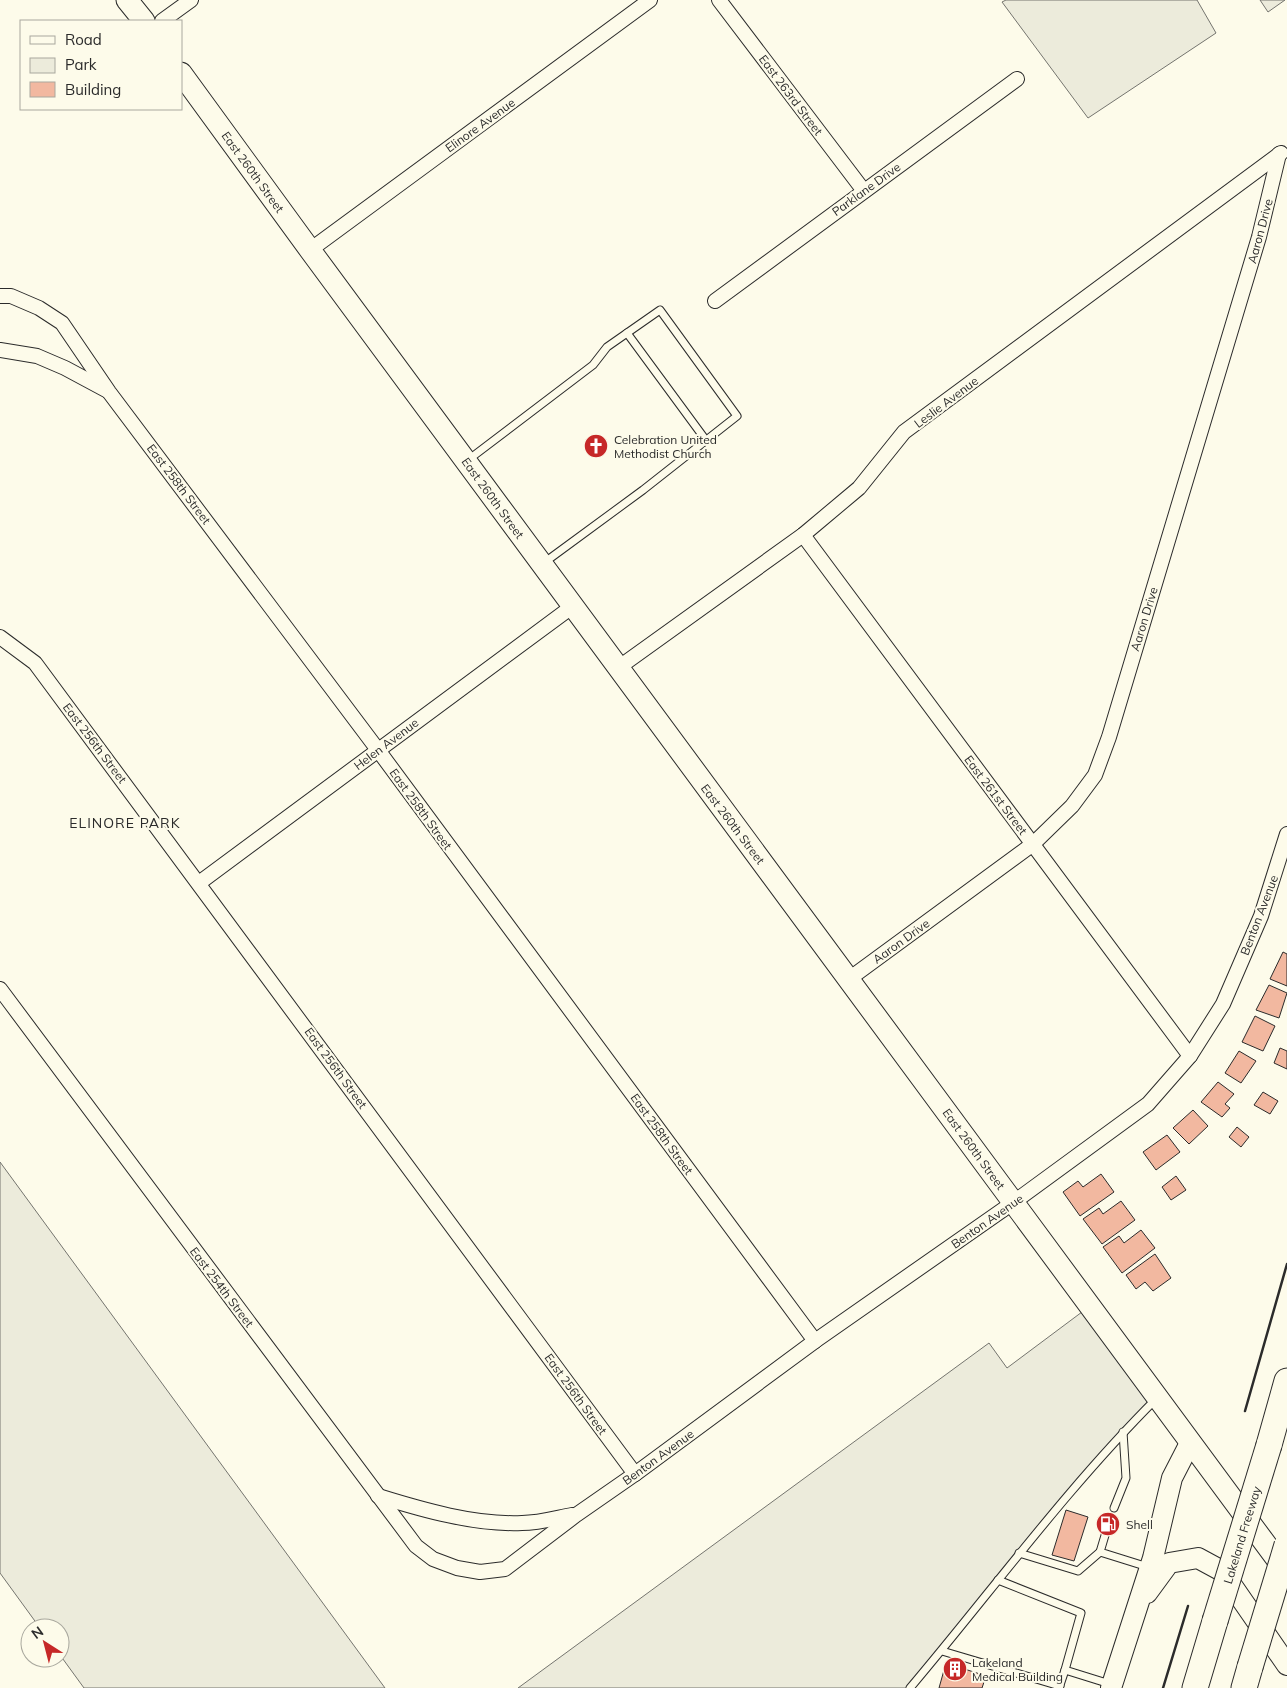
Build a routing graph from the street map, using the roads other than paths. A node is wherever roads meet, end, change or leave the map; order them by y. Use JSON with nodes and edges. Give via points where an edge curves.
{"nodes":[{"id":1,"x":127,"y":0,"type":"edge"},
{"id":2,"x":191,"y":0,"type":"edge"},
{"id":3,"x":650,"y":0,"type":"edge"},
{"id":4,"x":719,"y":0,"type":"edge"},
{"id":5,"x":143,"y":20,"type":"edge"},
{"id":6,"x":163,"y":20,"type":"edge"},
{"id":7,"x":182,"y":74,"type":"edge"},
{"id":8,"x":1018,"y":79,"type":"dead end"},
{"id":9,"x":1283,"y":152,"type":"edge"},
{"id":10,"x":864,"y":191,"type":"junction"},
{"id":11,"x":310,"y":250,"type":"junction"},
{"id":12,"x":5,"y":296,"type":"edge"},
{"id":13,"x":715,"y":300,"type":"dead end"},
{"id":14,"x":627,"y":333,"type":"junction"},
{"id":15,"x":0,"y":350,"type":"edge"},
{"id":16,"x":110,"y":392,"type":"junction"},
{"id":17,"x":705,"y":439,"type":"junction"},
{"id":18,"x":466,"y":461,"type":"junction"},
{"id":19,"x":803,"y":535,"type":"junction"},
{"id":20,"x":542,"y":564,"type":"junction"},
{"id":21,"x":573,"y":606,"type":"junction"},
{"id":22,"x":0,"y":637,"type":"edge"},
{"id":23,"x":618,"y":668,"type":"junction"},
{"id":24,"x":378,"y":750,"type":"junction"},
{"id":25,"x":1287,"y":834,"type":"edge"},
{"id":26,"x":1033,"y":844,"type":"junction"},
{"id":27,"x":199,"y":883,"type":"junction"},
{"id":28,"x":849,"y":979,"type":"junction"},
{"id":29,"x":0,"y":989,"type":"edge"},
{"id":30,"x":1190,"y":1056,"type":"junction"},
{"id":31,"x":1014,"y":1202,"type":"junction"},
{"id":32,"x":815,"y":1341,"type":"junction"},
{"id":33,"x":1287,"y":1381,"type":"edge"},
{"id":34,"x":1157,"y":1398,"type":"junction"},
{"id":35,"x":1123,"y":1432,"type":"junction"},
{"id":36,"x":1190,"y":1443,"type":"junction"},
{"id":37,"x":635,"y":1474,"type":"junction"},
{"id":38,"x":378,"y":1496,"type":"junction"},
{"id":39,"x":1114,"y":1508,"type":"dead end"},
{"id":40,"x":576,"y":1515,"type":"junction"},
{"id":41,"x":1106,"y":1532,"type":"dead end"},
{"id":42,"x":1287,"y":1546,"type":"edge"},
{"id":43,"x":1100,"y":1552,"type":"junction"},
{"id":44,"x":1019,"y":1553,"type":"junction"},
{"id":45,"x":458,"y":1568,"type":"joint"},
{"id":46,"x":1149,"y":1568,"type":"junction"},
{"id":47,"x":1287,"y":1573,"type":"edge"},
{"id":48,"x":998,"y":1580,"type":"junction"},
{"id":49,"x":1137,"y":1607,"type":"junction"},
{"id":50,"x":942,"y":1651,"type":"junction"},
{"id":51,"x":1287,"y":1666,"type":"edge"},
{"id":52,"x":1065,"y":1670,"type":"junction"},
{"id":53,"x":1247,"y":1677,"type":"edge"},
{"id":54,"x":1112,"y":1686,"type":"edge"},
{"id":55,"x":1060,"y":1687,"type":"edge"},
{"id":56,"x":910,"y":1688,"type":"edge"},
{"id":57,"x":1195,"y":1688,"type":"edge"}],
"edges":[{"from":1,"to":5,"type":"main road"},
{"from":2,"to":6,"type":"street"},
{"from":3,"to":11,"type":"street","name":"Elinore Avenue"},
{"from":4,"to":10,"type":"street","name":"East 263rd Street"},
{"from":7,"to":11,"type":"main road","name":"East 260th Street"},
{"from":8,"to":10,"type":"street","name":"Parklane Drive"},
{"from":9,"to":19,"type":"street","name":"Leslie Avenue","via":[[904,432],[859,488]]},
{"from":9,"to":26,"type":"street","name":"Aaron Drive","via":[[1095,775],[1072,806]]},
{"from":10,"to":13,"type":"street","name":"Parklane Drive"},
{"from":11,"to":18,"type":"main road","name":"East 260th Street"},
{"from":12,"to":16,"type":"street","name":"East 258th Street","via":[[38,308],[62,323]]},
{"from":14,"to":17,"type":"lane"},
{"from":14,"to":17,"type":"lane","via":[[660,310],[737,416]]},
{"from":14,"to":18,"type":"lane","via":[[607,347],[593,366]]},
{"from":15,"to":16,"type":"street","via":[[37,356]]},
{"from":16,"to":24,"type":"street","name":"East 258th Street"},
{"from":17,"to":20,"type":"lane","via":[[643,490]]},
{"from":18,"to":20,"type":"main road","name":"East 260th Street"},
{"from":19,"to":23,"type":"street","name":"Leslie Avenue"},
{"from":19,"to":26,"type":"street","name":"East 261st Street"},
{"from":20,"to":21,"type":"main road","name":"East 260th Street"},
{"from":21,"to":23,"type":"main road","name":"East 260th Street"},
{"from":21,"to":24,"type":"street","name":"Helen Avenue"},
{"from":22,"to":27,"type":"street","name":"East 256th Street","via":[[36,663]]},
{"from":23,"to":28,"type":"main road","name":"East 260th Street"},
{"from":24,"to":27,"type":"street","name":"Helen Avenue"},
{"from":24,"to":32,"type":"street","name":"East 258th Street"},
{"from":25,"to":30,"type":"street","name":"Benton Avenue","via":[[1261,916],[1226,995]]},
{"from":26,"to":28,"type":"street","name":"Aaron Drive"},
{"from":26,"to":30,"type":"street","name":"East 261st Street"},
{"from":27,"to":37,"type":"street","name":"East 256th Street"},
{"from":28,"to":31,"type":"main road","name":"East 260th Street"},
{"from":29,"to":38,"type":"street","name":"East 254th Street"},
{"from":30,"to":31,"type":"street","name":"Benton Avenue","via":[[1148,1104]]},
{"from":31,"to":32,"type":"street","name":"Benton Avenue"},
{"from":31,"to":34,"type":"main road","name":"East 260th Street"},
{"from":32,"to":37,"type":"street","name":"Benton Avenue"},
{"from":33,"to":57,"type":"highway","name":"Lakeland Freeway","bridge":true},
{"from":34,"to":35,"type":"lane"},
{"from":34,"to":36,"type":"main road","name":"East 260th Street"},
{"from":35,"to":39,"type":"lane","via":[[1126,1478]]},
{"from":35,"to":44,"type":"lane"},
{"from":36,"to":46,"type":"street","via":[[1172,1478]]},
{"from":36,"to":47,"type":"main road","name":"East 260th Street"},
{"from":37,"to":40,"type":"street","name":"Benton Avenue"},
{"from":38,"to":40,"type":"street","name":"Benton Avenue","via":[[464,1518],[522,1523]]},
{"from":38,"to":45,"type":"street","name":"East 254th Street","via":[[416,1546],[433,1559]]},
{"from":40,"to":45,"type":"street","name":"Benton Avenue","via":[[506,1569],[480,1572]]},
{"from":41,"to":43,"type":"lane"},
{"from":42,"to":53,"type":"highway","bridge":true},
{"from":43,"to":44,"type":"lane","via":[[1078,1571]]},
{"from":43,"to":46,"type":"lane"},
{"from":44,"to":48,"type":"lane"},
{"from":46,"to":49,"type":"street"},
{"from":48,"to":50,"type":"lane"},
{"from":48,"to":52,"type":"lane","via":[[1081,1613]]},
{"from":49,"to":51,"type":"street","via":[[1169,1563],[1198,1558],[1222,1571]]},
{"from":49,"to":54,"type":"street"},
{"from":50,"to":55,"type":"lane"},
{"from":50,"to":56,"type":"lane"},
{"from":52,"to":54,"type":"lane"},
{"from":52,"to":55,"type":"lane"}]}
